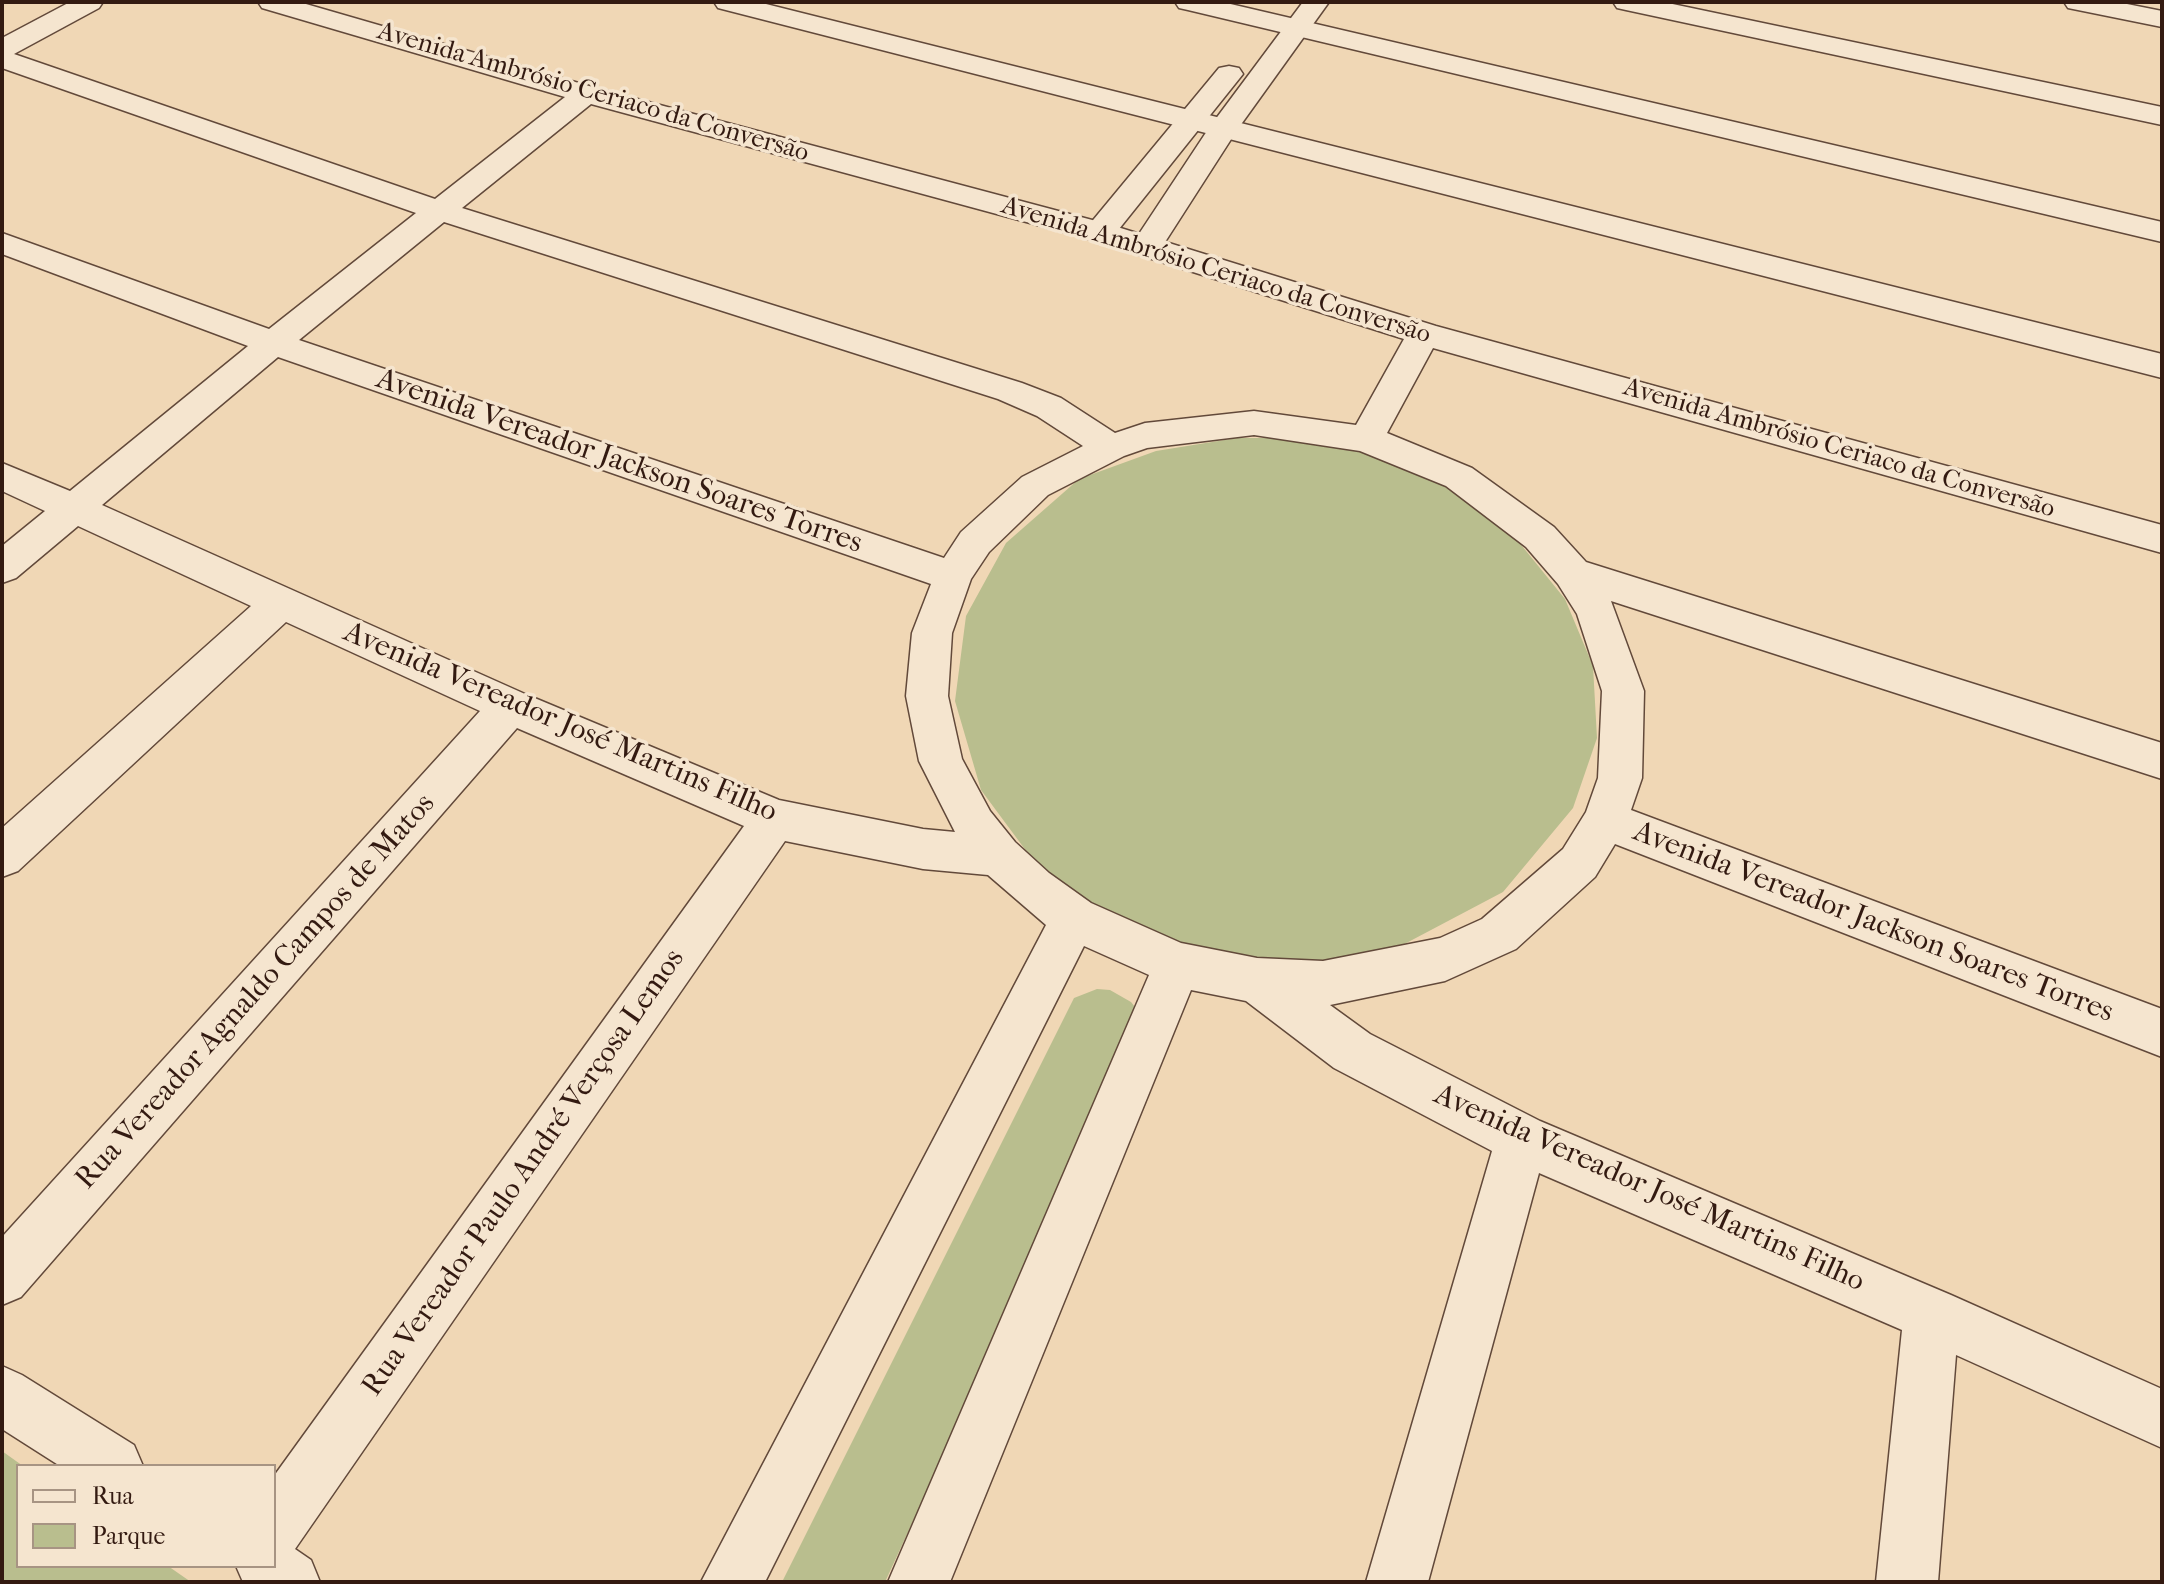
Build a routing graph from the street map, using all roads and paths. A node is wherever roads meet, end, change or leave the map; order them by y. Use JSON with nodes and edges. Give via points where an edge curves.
{"nodes":[{"id":1,"x":42,"y":2,"type":"edge"},
{"id":2,"x":90,"y":2,"type":"edge"},
{"id":3,"x":271,"y":2,"type":"edge"},
{"id":4,"x":727,"y":2,"type":"edge"},
{"id":5,"x":1188,"y":2,"type":"edge"},
{"id":6,"x":1316,"y":2,"type":"edge"},
{"id":7,"x":1626,"y":2,"type":"edge"},
{"id":8,"x":2077,"y":2,"type":"edge"},
{"id":9,"x":1277,"y":11,"type":"edge"},
{"id":10,"x":2162,"y":19,"type":"edge"},
{"id":11,"x":2,"y":22,"type":"edge"},
{"id":12,"x":1299,"y":27,"type":"junction"},
{"id":13,"x":2,"y":49,"type":"edge"},
{"id":14,"x":2,"y":59,"type":"edge"},
{"id":15,"x":586,"y":94,"type":"junction"},
{"id":16,"x":2162,"y":116,"type":"edge"},
{"id":17,"x":1193,"y":120,"type":"junction"},
{"id":18,"x":1224,"y":128,"type":"junction"},
{"id":19,"x":437,"y":210,"type":"junction"},
{"id":20,"x":1100,"y":232,"type":"junction"},
{"id":21,"x":2162,"y":232,"type":"edge"},
{"id":22,"x":2,"y":243,"type":"edge"},
{"id":23,"x":1147,"y":246,"type":"junction"},
{"id":24,"x":1424,"y":334,"type":"junction"},
{"id":25,"x":273,"y":343,"type":"junction"},
{"id":26,"x":2162,"y":366,"type":"edge"},
{"id":27,"x":1366,"y":439,"type":"junction"},
{"id":28,"x":1111,"y":447,"type":"junction"},
{"id":29,"x":2,"y":476,"type":"edge"},
{"id":30,"x":76,"y":509,"type":"junction"},
{"id":31,"x":2162,"y":539,"type":"edge"},
{"id":32,"x":2,"y":568,"type":"edge"},
{"id":33,"x":1572,"y":573,"type":"junction"},
{"id":34,"x":953,"y":576,"type":"junction"},
{"id":35,"x":281,"y":602,"type":"junction"},
{"id":36,"x":510,"y":706,"type":"junction"},
{"id":37,"x":2162,"y":761,"type":"edge"},
{"id":38,"x":775,"y":819,"type":"junction"},
{"id":39,"x":1605,"y":820,"type":"junction"},
{"id":40,"x":999,"y":856,"type":"junction"},
{"id":41,"x":2,"y":857,"type":"edge"},
{"id":42,"x":1074,"y":918,"type":"junction"},
{"id":43,"x":1177,"y":965,"type":"junction"},
{"id":44,"x":1257,"y":981,"type":"junction"},
{"id":45,"x":2162,"y":1033,"type":"edge"},
{"id":46,"x":1522,"y":1139,"type":"junction"},
{"id":47,"x":2,"y":1278,"type":"edge"},
{"id":48,"x":1931,"y":1315,"type":"junction"},
{"id":49,"x":2,"y":1395,"type":"edge"},
{"id":50,"x":2162,"y":1419,"type":"edge"},
{"id":51,"x":110,"y":1464,"type":"edge"},
{"id":52,"x":276,"y":1524,"type":"edge"},
{"id":53,"x":270,"y":1568,"type":"edge"},
{"id":54,"x":289,"y":1582,"type":"edge"},
{"id":55,"x":732,"y":1582,"type":"edge"},
{"id":56,"x":919,"y":1582,"type":"edge"},
{"id":57,"x":1397,"y":1582,"type":"edge"},
{"id":58,"x":1907,"y":1582,"type":"edge"}],
"edges":[{"from":1,"to":11,"type":"street"},
{"from":2,"to":13,"type":"street"},
{"from":3,"to":15,"type":"street","name":"Avenida Ambrósio Ceriaco da Conversão"},
{"from":4,"to":17,"type":"street"},
{"from":5,"to":9,"type":"street"},
{"from":6,"to":12,"type":"street"},
{"from":7,"to":16,"type":"street"},
{"from":8,"to":10,"type":"street"},
{"from":9,"to":12,"type":"street"},
{"from":9,"to":17,"type":"street"},
{"from":12,"to":18,"type":"street"},
{"from":12,"to":21,"type":"street"},
{"from":14,"to":19,"type":"street"},
{"from":15,"to":19,"type":"street"},
{"from":15,"to":20,"type":"street","name":"Avenida Ambrósio Ceriaco da Conversão"},
{"from":17,"to":18,"type":"street"},
{"from":17,"to":20,"type":"street"},
{"from":18,"to":23,"type":"street"},
{"from":18,"to":26,"type":"street"},
{"from":19,"to":25,"type":"street"},
{"from":19,"to":28,"type":"street","via":[[1010,391],[1049,407]]},
{"from":20,"to":23,"type":"street","name":"Avenida Ambrósio Ceriaco da Conversão"},
{"from":22,"to":25,"type":"street","name":"Avenida Vereador Jackson Soares Torres"},
{"from":23,"to":24,"type":"street","name":"Avenida Ambrósio Ceriaco da Conversão"},
{"from":24,"to":27,"type":"street"},
{"from":24,"to":31,"type":"street","name":"Avenida Ambrósio Ceriaco da Conversão"},
{"from":25,"to":30,"type":"street"},
{"from":25,"to":34,"type":"street","name":"Avenida Vereador Jackson Soares Torres"},
{"from":27,"to":28,"type":"street","via":[[1254,423],[1145,436]]},
{"from":27,"to":33,"type":"street","via":[[1459,477],[1540,537]]},
{"from":28,"to":34,"type":"street","via":[[1035,486],[975,542]]},
{"from":29,"to":30,"type":"street","name":"Avenida Vereador José Martins Filho"},
{"from":30,"to":32,"type":"street"},
{"from":30,"to":35,"type":"street","name":"Avenida Vereador José Martins Filho"},
{"from":33,"to":37,"type":"street"},
{"from":33,"to":39,"type":"street","via":[[1596,610],[1623,691],[1620,778]]},
{"from":34,"to":40,"type":"street","via":[[932,633],[927,696],[941,761],[974,825]]},
{"from":35,"to":36,"type":"street","name":"Avenida Vereador José Martins Filho"},
{"from":35,"to":41,"type":"street"},
{"from":36,"to":38,"type":"street","name":"Avenida Vereador José Martins Filho"},
{"from":36,"to":47,"type":"street","name":"Rua Vereador Agnaldo Campos de Matos"},
{"from":38,"to":40,"type":"street","name":"Avenida Vereador José Martins Filho","via":[[923,849]]},
{"from":38,"to":52,"type":"street","name":"Rua Vereador Paulo André Verçosa Lemos"},
{"from":39,"to":44,"type":"street","name":"Avenida Vereador Jackson Soares Torres","via":[[1579,863],[1499,934],[1445,959],[1323,984]]},
{"from":39,"to":45,"type":"street","name":"Avenida Vereador Jackson Soares Torres"},
{"from":40,"to":42,"type":"street","name":"Avenida Vereador José Martins Filho"},
{"from":42,"to":43,"type":"street","name":"Avenida Vereador José Martins Filho"},
{"from":42,"to":55,"type":"street"},
{"from":43,"to":44,"type":"street","name":"Avenida Vereador José Martins Filho"},
{"from":43,"to":56,"type":"street"},
{"from":44,"to":46,"type":"street","name":"Avenida Vereador José Martins Filho","via":[[1352,1051]]},
{"from":46,"to":48,"type":"street","name":"Avenida Vereador José Martins Filho"},
{"from":46,"to":57,"type":"street"},
{"from":48,"to":50,"type":"street","name":"Avenida Vereador José Martins Filho"},
{"from":48,"to":58,"type":"street"},
{"from":49,"to":51,"type":"street"},
{"from":53,"to":54,"type":"street"}]}
